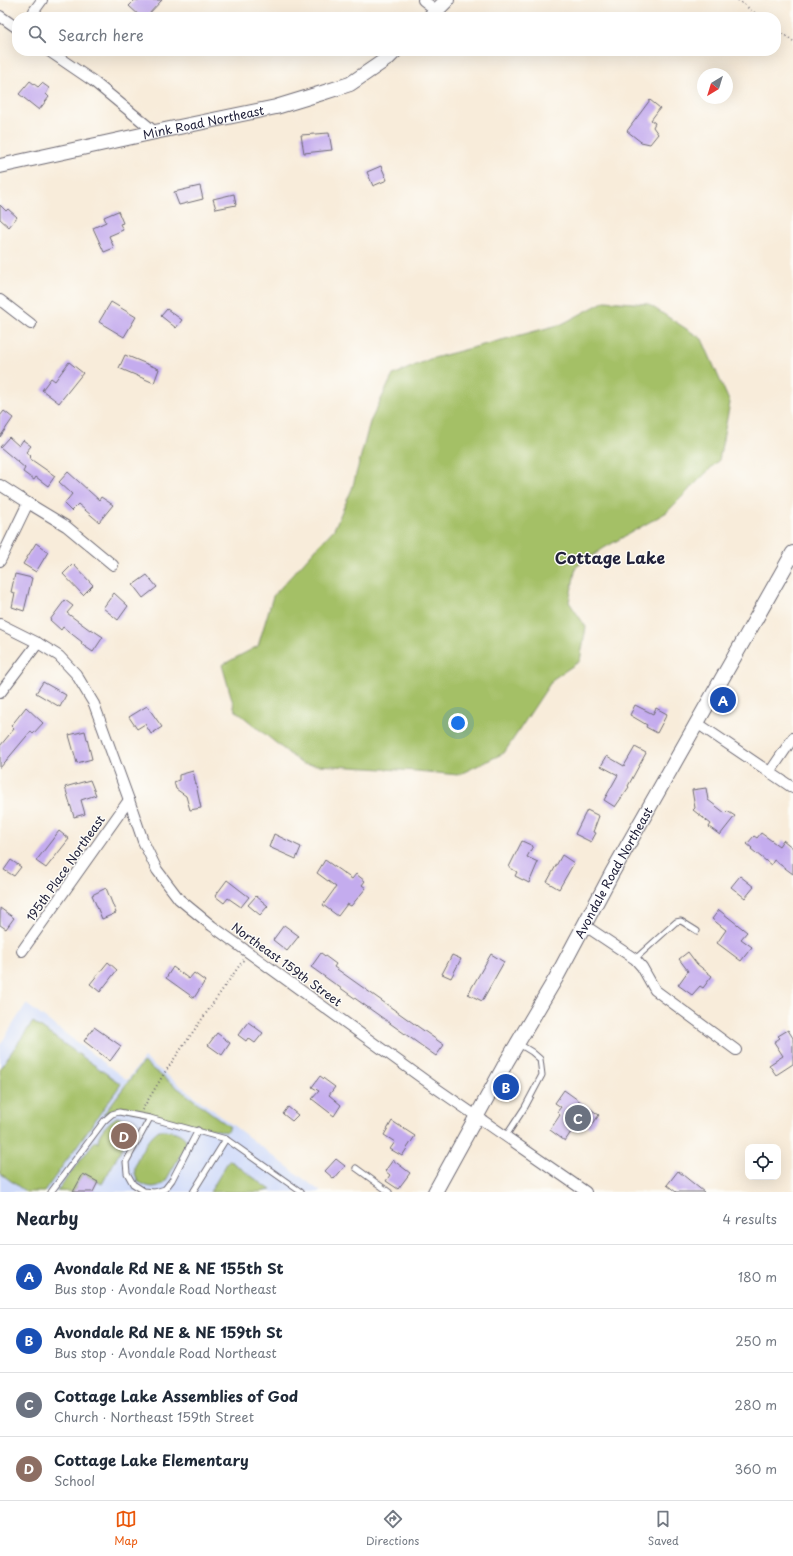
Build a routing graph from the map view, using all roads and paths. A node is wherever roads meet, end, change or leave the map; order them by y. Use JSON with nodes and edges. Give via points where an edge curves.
{"nodes":[{"id":1,"x":42,"y":0,"type":"edge"},
{"id":2,"x":423,"y":0,"type":"edge"},
{"id":3,"x":446,"y":0,"type":"edge"},
{"id":4,"x":738,"y":0,"type":"edge"},
{"id":5,"x":34,"y":12,"type":"edge"},
{"id":6,"x":432,"y":12,"type":"edge"},
{"id":7,"x":435,"y":12,"type":"edge"},
{"id":8,"x":754,"y":12,"type":"edge"},
{"id":9,"x":0,"y":16,"type":"edge"},
{"id":10,"x":12,"y":24,"type":"edge"},
{"id":11,"x":781,"y":33,"type":"edge"},
{"id":12,"x":793,"y":41,"type":"edge"},
{"id":13,"x":56,"y":56,"type":"edge"},
{"id":14,"x":390,"y":56,"type":"edge"},
{"id":15,"x":155,"y":132,"type":"junction"},
{"id":16,"x":0,"y":166,"type":"edge"},
{"id":17,"x":0,"y":300,"type":"edge"},
{"id":18,"x":31,"y":324,"type":"dead end"},
{"id":19,"x":0,"y":484,"type":"edge"},
{"id":20,"x":28,"y":504,"type":"junction"},
{"id":21,"x":793,"y":553,"type":"edge"},
{"id":22,"x":0,"y":561,"type":"edge"},
{"id":23,"x":113,"y":566,"type":"dead end"},
{"id":24,"x":0,"y":624,"type":"edge"},
{"id":25,"x":38,"y":643,"type":"junction"},
{"id":26,"x":0,"y":693,"type":"edge"},
{"id":27,"x":697,"y":723,"type":"junction"},
{"id":28,"x":793,"y":738,"type":"edge"},
{"id":29,"x":770,"y":772,"type":"junction"},
{"id":30,"x":793,"y":788,"type":"edge"},
{"id":31,"x":130,"y":800,"type":"junction"},
{"id":32,"x":584,"y":925,"type":"junction"},
{"id":33,"x":696,"y":931,"type":"dead end"},
{"id":34,"x":22,"y":951,"type":"dead end"},
{"id":35,"x":248,"y":951,"type":"junction"},
{"id":36,"x":635,"y":959,"type":"junction"},
{"id":37,"x":518,"y":1043,"type":"junction"},
{"id":38,"x":736,"y":1050,"type":"dead end"},
{"id":39,"x":477,"y":1115,"type":"junction"},
{"id":40,"x":139,"y":1116,"type":"junction"},
{"id":41,"x":150,"y":1118,"type":"junction"},
{"id":42,"x":198,"y":1130,"type":"junction"},
{"id":43,"x":506,"y":1136,"type":"junction"},
{"id":44,"x":226,"y":1139,"type":"junction"},
{"id":45,"x":356,"y":1168,"type":"dead end"},
{"id":46,"x":299,"y":1191,"type":"edge"},
{"id":47,"x":51,"y":1192,"type":"edge"},
{"id":48,"x":154,"y":1192,"type":"edge"},
{"id":49,"x":193,"y":1192,"type":"edge"},
{"id":50,"x":389,"y":1192,"type":"edge"},
{"id":51,"x":435,"y":1192,"type":"edge"},
{"id":52,"x":586,"y":1192,"type":"edge"}],
"edges":[{"from":1,"to":5,"type":"street"},
{"from":2,"to":6,"type":"street"},
{"from":3,"to":7,"type":"main road"},
{"from":4,"to":8,"type":"path"},
{"from":9,"to":10,"type":"street"},
{"from":11,"to":12,"type":"path"},
{"from":13,"to":15,"type":"street","via":[[93,81]]},
{"from":14,"to":15,"type":"main road","name":"Mink Road Northeast","via":[[350,84],[276,107]]},
{"from":15,"to":16,"type":"main road","name":"Mink Road Northeast"},
{"from":17,"to":18,"type":"street"},
{"from":19,"to":20,"type":"street"},
{"from":20,"to":22,"type":"street"},
{"from":20,"to":23,"type":"street","via":[[66,526]]},
{"from":21,"to":27,"type":"main road","name":"Avondale Road Northeast"},
{"from":24,"to":25,"type":"street","name":"Northeast 159th Street"},
{"from":25,"to":26,"type":"street"},
{"from":25,"to":31,"type":"street","name":"Northeast 159th Street","via":[[59,656],[76,674],[94,704]]},
{"from":27,"to":29,"type":"street"},
{"from":27,"to":32,"type":"main road","name":"Avondale Road Northeast"},
{"from":28,"to":29,"type":"street"},
{"from":29,"to":30,"type":"street"},
{"from":31,"to":34,"type":"street","name":"195th Place Northeast"},
{"from":31,"to":35,"type":"street","name":"Northeast 159th Street","via":[[143,841],[157,870],[178,899]]},
{"from":32,"to":36,"type":"street"},
{"from":32,"to":37,"type":"main road","name":"Avondale Road Northeast"},
{"from":33,"to":36,"type":"lane","via":[[681,922],[676,922]]},
{"from":35,"to":39,"type":"street","name":"Northeast 159th Street","via":[[433,1086]]},
{"from":35,"to":40,"type":"path","via":[[165,1072]]},
{"from":36,"to":38,"type":"street","via":[[655,990]]},
{"from":37,"to":39,"type":"main road","name":"Avondale Road Northeast"},
{"from":37,"to":43,"type":"lane","via":[[540,1059],[542,1075]]},
{"from":39,"to":43,"type":"street","name":"Northeast 159th Street"},
{"from":39,"to":51,"type":"main road","name":"Avondale Road Northeast"},
{"from":40,"to":41,"type":"lane"},
{"from":40,"to":47,"type":"lane","via":[[119,1112],[112,1114]]},
{"from":41,"to":42,"type":"lane"},
{"from":41,"to":48,"type":"lane","via":[[126,1162],[127,1172],[133,1184],[144,1191]]},
{"from":42,"to":44,"type":"lane"},
{"from":42,"to":48,"type":"lane","via":[[172,1180],[165,1189]]},
{"from":43,"to":52,"type":"street","name":"Northeast 159th Street"},
{"from":44,"to":46,"type":"lane"},
{"from":44,"to":49,"type":"lane"},
{"from":45,"to":50,"type":"lane"}]}
